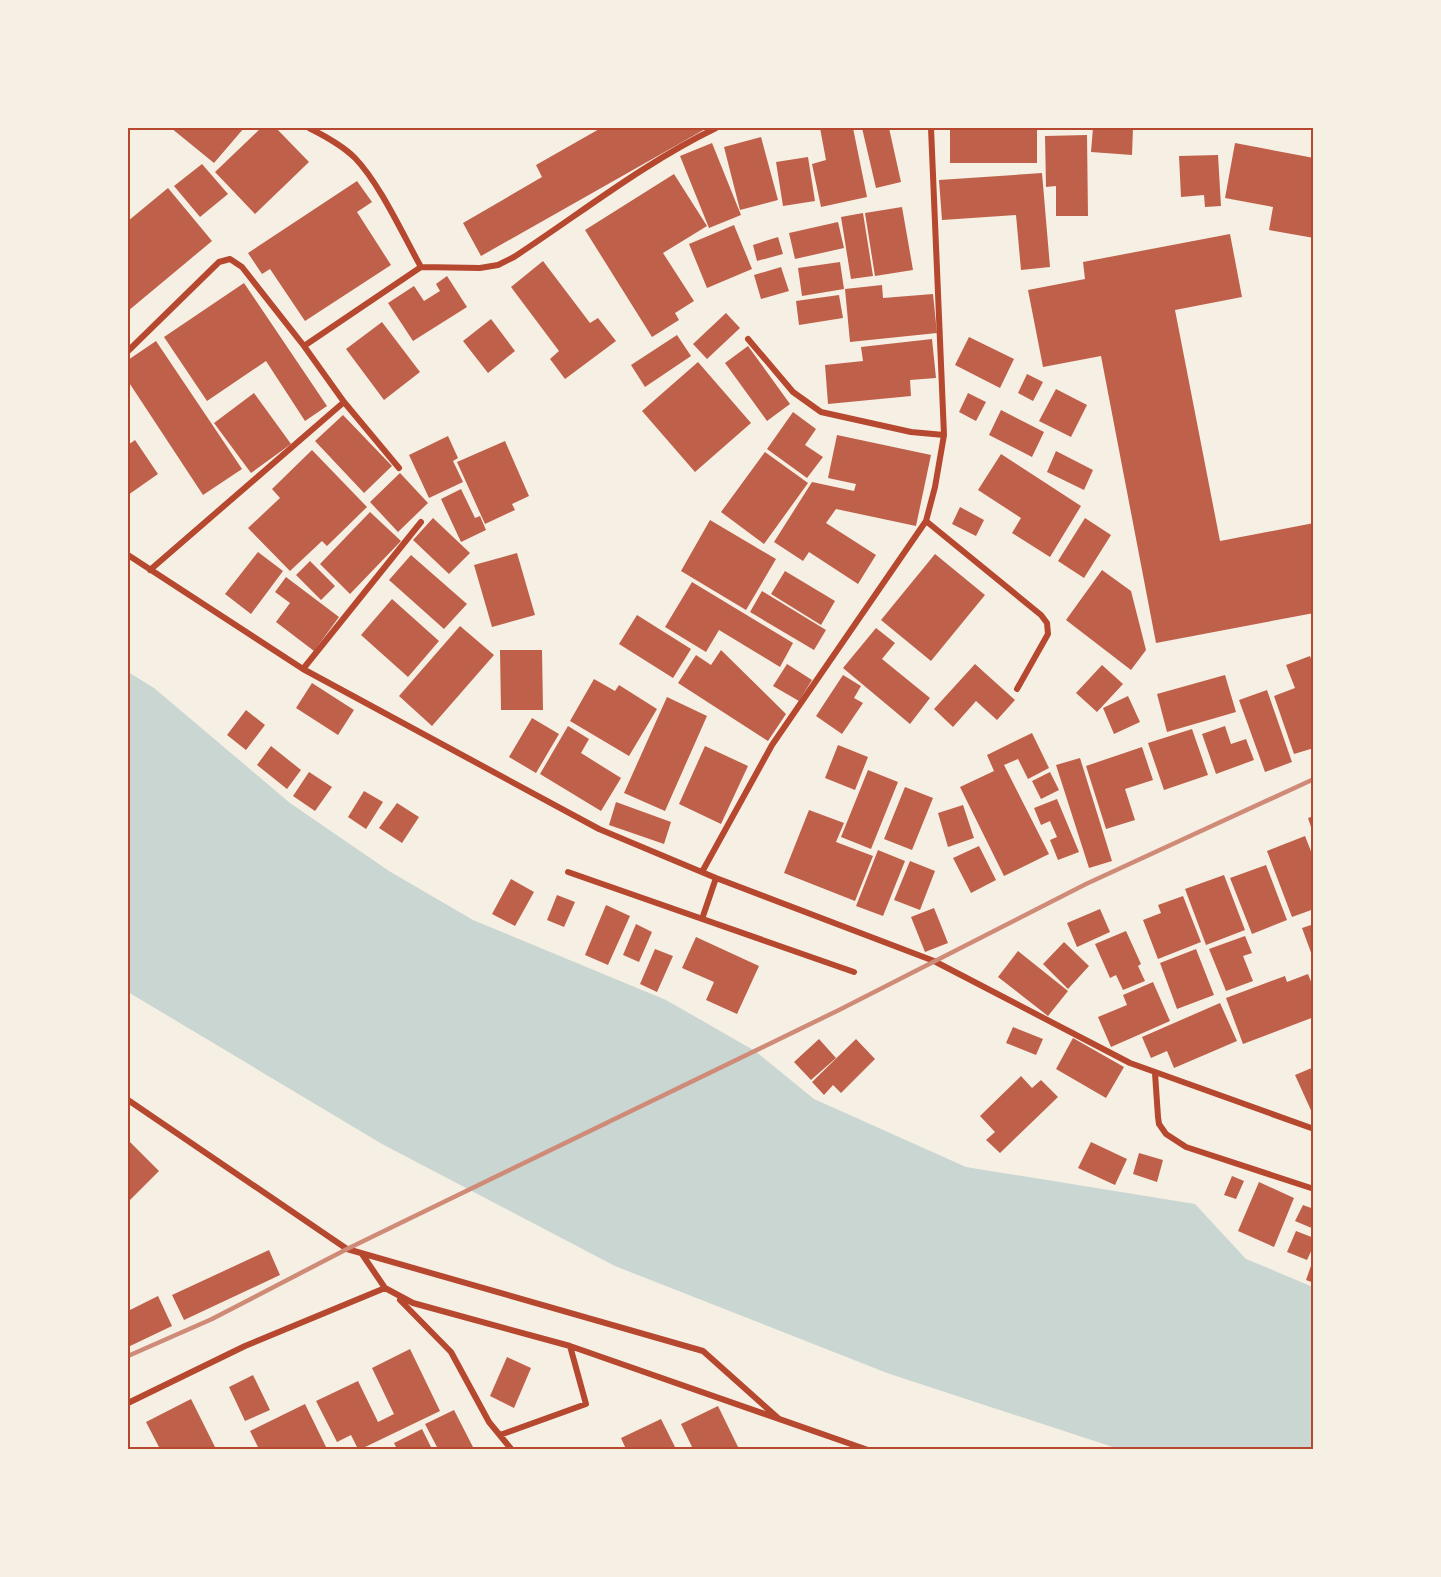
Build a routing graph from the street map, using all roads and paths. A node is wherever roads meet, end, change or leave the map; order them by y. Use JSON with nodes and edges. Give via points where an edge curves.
{"nodes":[{"id":1,"x":309,"y":128,"type":"edge"},
{"id":2,"x":716,"y":128,"type":"edge"},
{"id":3,"x":931,"y":128,"type":"edge"},
{"id":4,"x":421,"y":267,"type":"junction"},
{"id":5,"x":748,"y":339,"type":"dead end"},
{"id":6,"x":304,"y":346,"type":"junction"},
{"id":7,"x":128,"y":351,"type":"edge"},
{"id":8,"x":344,"y":402,"type":"junction"},
{"id":9,"x":944,"y":435,"type":"junction"},
{"id":10,"x":399,"y":468,"type":"dead end"},
{"id":11,"x":926,"y":521,"type":"junction"},
{"id":12,"x":421,"y":522,"type":"dead end"},
{"id":13,"x":128,"y":555,"type":"edge"},
{"id":14,"x":150,"y":570,"type":"junction"},
{"id":15,"x":303,"y":669,"type":"junction"},
{"id":16,"x":1017,"y":689,"type":"dead end"},
{"id":17,"x":568,"y":872,"type":"dead end"},
{"id":18,"x":702,"y":872,"type":"junction"},
{"id":19,"x":716,"y":878,"type":"junction"},
{"id":20,"x":702,"y":919,"type":"junction"},
{"id":21,"x":854,"y":972,"type":"dead end"},
{"id":22,"x":1155,"y":1073,"type":"junction"},
{"id":23,"x":128,"y":1100,"type":"edge"},
{"id":24,"x":1314,"y":1129,"type":"edge"},
{"id":25,"x":1314,"y":1189,"type":"edge"},
{"id":26,"x":361,"y":1253,"type":"junction"},
{"id":27,"x":385,"y":1288,"type":"junction"},
{"id":28,"x":398,"y":1297,"type":"junction"},
{"id":29,"x":570,"y":1346,"type":"junction"},
{"id":30,"x":128,"y":1403,"type":"edge"},
{"id":31,"x":778,"y":1418,"type":"junction"},
{"id":32,"x":500,"y":1435,"type":"junction"},
{"id":33,"x":512,"y":1449,"type":"edge"},
{"id":34,"x":868,"y":1449,"type":"edge"}],
"edges":[{"from":1,"to":4,"type":"street","via":[[355,158]]},
{"from":2,"to":4,"type":"street","via":[[645,167],[498,265]]},
{"from":3,"to":9,"type":"street"},
{"from":4,"to":6,"type":"street"},
{"from":5,"to":9,"type":"street","via":[[793,392],[821,412],[911,432]]},
{"from":6,"to":7,"type":"street","via":[[242,267],[230,259],[219,262]]},
{"from":6,"to":8,"type":"street"},
{"from":8,"to":10,"type":"street"},
{"from":8,"to":14,"type":"street"},
{"from":9,"to":11,"type":"street"},
{"from":11,"to":16,"type":"street","via":[[1047,623],[1048,634]]},
{"from":11,"to":18,"type":"street","via":[[772,745]]},
{"from":12,"to":15,"type":"street"},
{"from":13,"to":14,"type":"street"},
{"from":14,"to":15,"type":"street"},
{"from":15,"to":18,"type":"street","via":[[599,829]]},
{"from":17,"to":20,"type":"street"},
{"from":18,"to":19,"type":"street"},
{"from":19,"to":20,"type":"street"},
{"from":19,"to":22,"type":"street","via":[[934,961],[1130,1064]]},
{"from":20,"to":21,"type":"street"},
{"from":22,"to":24,"type":"street"},
{"from":22,"to":25,"type":"street","via":[[1159,1124],[1166,1134],[1186,1147]]},
{"from":23,"to":26,"type":"street","via":[[347,1250]]},
{"from":26,"to":27,"type":"street"},
{"from":26,"to":31,"type":"street","via":[[703,1351]]},
{"from":27,"to":28,"type":"street"},
{"from":27,"to":30,"type":"street","via":[[245,1346]]},
{"from":28,"to":29,"type":"street"},
{"from":28,"to":32,"type":"street","via":[[451,1352]]},
{"from":29,"to":31,"type":"street"},
{"from":29,"to":32,"type":"street","via":[[586,1404]]},
{"from":31,"to":34,"type":"street"},
{"from":32,"to":33,"type":"street"}]}
